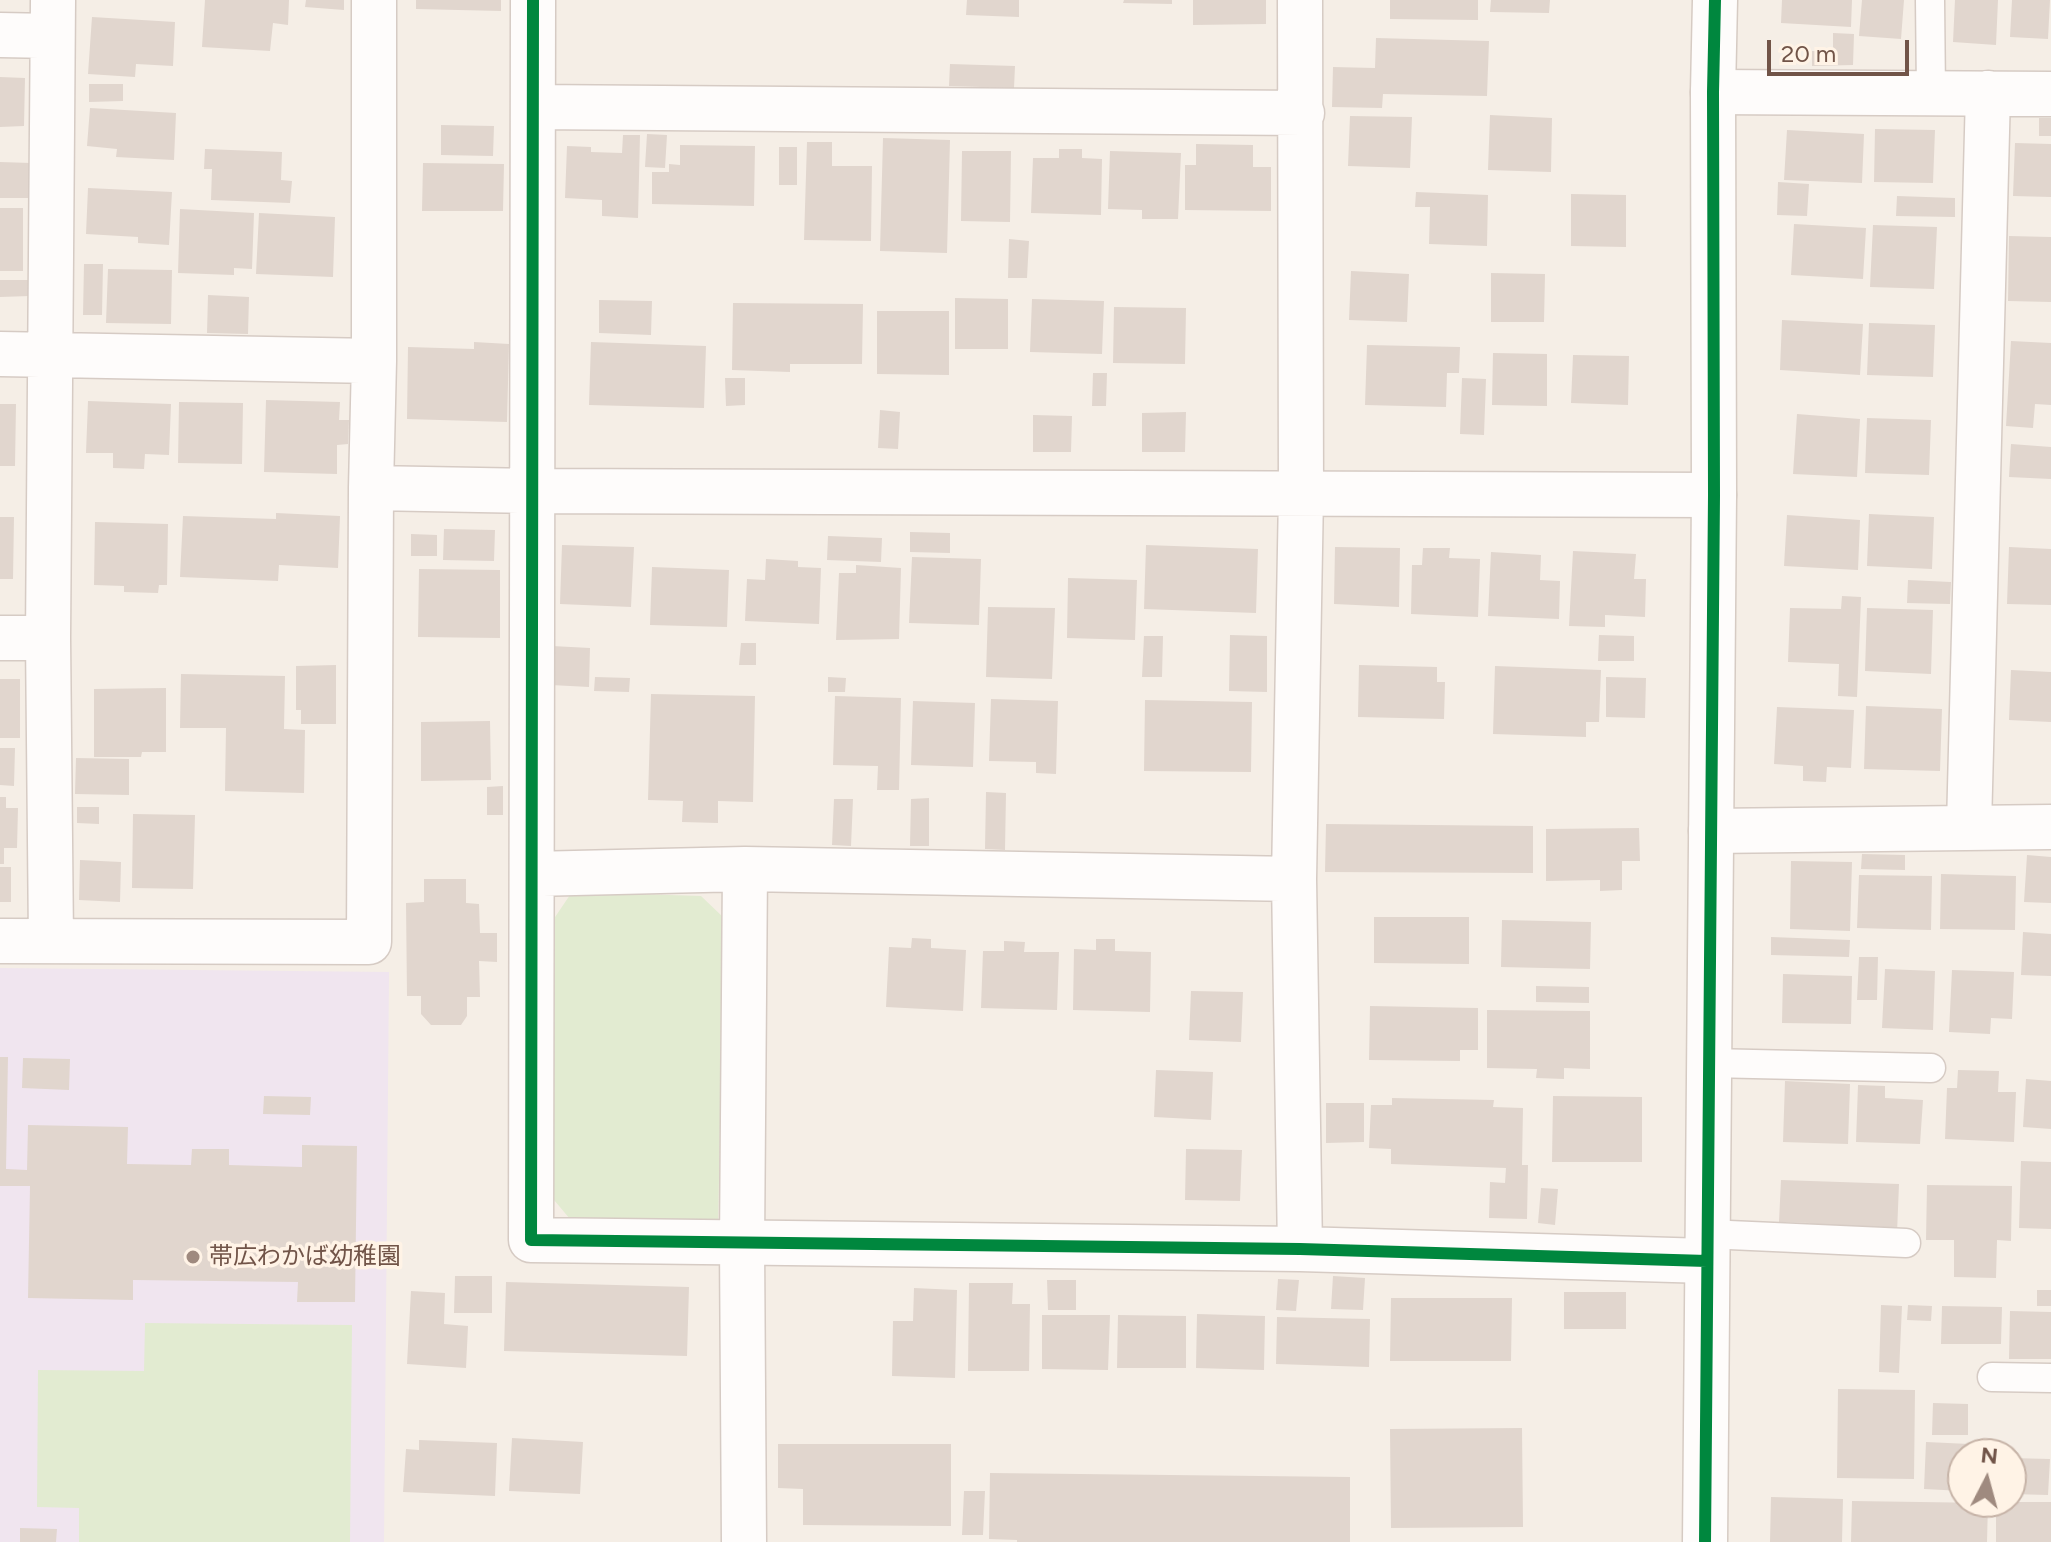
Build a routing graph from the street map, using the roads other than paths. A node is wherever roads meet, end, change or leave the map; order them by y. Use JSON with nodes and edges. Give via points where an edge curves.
{"nodes":[{"id":1,"x":374,"y":0,"type":"edge"},
{"id":2,"x":533,"y":0,"type":"edge"},
{"id":3,"x":1300,"y":0,"type":"edge"},
{"id":4,"x":1715,"y":0,"type":"edge"},
{"id":5,"x":1930,"y":0,"type":"edge"},
{"id":6,"x":52,"y":18,"type":"edge"},
{"id":7,"x":0,"y":35,"type":"edge"},
{"id":8,"x":1713,"y":92,"type":"junction"},
{"id":9,"x":1931,"y":93,"type":"junction"},
{"id":10,"x":1988,"y":93,"type":"junction"},
{"id":11,"x":2051,"y":94,"type":"edge"},
{"id":12,"x":533,"y":107,"type":"junction"},
{"id":13,"x":1302,"y":113,"type":"junction"},
{"id":14,"x":0,"y":354,"type":"edge"},
{"id":15,"x":50,"y":354,"type":"junction"},
{"id":16,"x":374,"y":361,"type":"junction"},
{"id":17,"x":371,"y":488,"type":"junction"},
{"id":18,"x":533,"y":491,"type":"junction"},
{"id":19,"x":1301,"y":494,"type":"junction"},
{"id":20,"x":1714,"y":495,"type":"junction"},
{"id":21,"x":0,"y":638,"type":"edge"},
{"id":22,"x":48,"y":638,"type":"junction"},
{"id":23,"x":1969,"y":826,"type":"junction"},
{"id":24,"x":2051,"y":827,"type":"edge"},
{"id":25,"x":1711,"y":831,"type":"junction"},
{"id":26,"x":745,"y":869,"type":"junction"},
{"id":27,"x":532,"y":874,"type":"junction"},
{"id":28,"x":1294,"y":879,"type":"junction"},
{"id":29,"x":0,"y":941,"type":"edge"},
{"id":30,"x":51,"y":941,"type":"junction"},
{"id":31,"x":1709,"y":1063,"type":"junction"},
{"id":32,"x":1931,"y":1068,"type":"dead end"},
{"id":33,"x":1906,"y":1243,"type":"dead end"},
{"id":34,"x":742,"y":1244,"type":"junction"},
{"id":35,"x":1707,"y":1247,"type":"junction"},
{"id":36,"x":1300,"y":1249,"type":"junction"},
{"id":37,"x":1992,"y":1377,"type":"dead end"},
{"id":38,"x":2051,"y":1378,"type":"edge"},
{"id":39,"x":744,"y":1542,"type":"edge"},
{"id":40,"x":1705,"y":1542,"type":"edge"}],
"edges":[{"from":1,"to":16,"type":"street"},
{"from":2,"to":12,"type":"street"},
{"from":3,"to":13,"type":"street"},
{"from":4,"to":8,"type":"street"},
{"from":5,"to":9,"type":"lane"},
{"from":6,"to":7,"type":"street"},
{"from":6,"to":15,"type":"street"},
{"from":8,"to":9,"type":"street"},
{"from":8,"to":20,"type":"street"},
{"from":9,"to":10,"type":"street"},
{"from":10,"to":11,"type":"street"},
{"from":10,"to":23,"type":"street"},
{"from":12,"to":13,"type":"street"},
{"from":12,"to":18,"type":"street"},
{"from":13,"to":19,"type":"street"},
{"from":14,"to":15,"type":"street"},
{"from":15,"to":16,"type":"street"},
{"from":15,"to":22,"type":"street"},
{"from":16,"to":17,"type":"street"},
{"from":17,"to":18,"type":"street"},
{"from":17,"to":30,"type":"street","via":[[369,942]]},
{"from":18,"to":19,"type":"street"},
{"from":18,"to":27,"type":"street"},
{"from":19,"to":20,"type":"street"},
{"from":19,"to":28,"type":"street"},
{"from":20,"to":25,"type":"street"},
{"from":21,"to":22,"type":"street"},
{"from":22,"to":30,"type":"street"},
{"from":23,"to":24,"type":"street"},
{"from":23,"to":25,"type":"street"},
{"from":25,"to":31,"type":"street"},
{"from":26,"to":27,"type":"street"},
{"from":26,"to":28,"type":"street"},
{"from":26,"to":34,"type":"street"},
{"from":27,"to":34,"type":"street","via":[[531,1240]]},
{"from":28,"to":36,"type":"street"},
{"from":29,"to":30,"type":"street"},
{"from":31,"to":32,"type":"lane"},
{"from":31,"to":35,"type":"street"},
{"from":33,"to":35,"type":"lane"},
{"from":34,"to":36,"type":"street"},
{"from":34,"to":39,"type":"street"},
{"from":35,"to":36,"type":"street"},
{"from":35,"to":40,"type":"street"},
{"from":37,"to":38,"type":"lane"}]}
